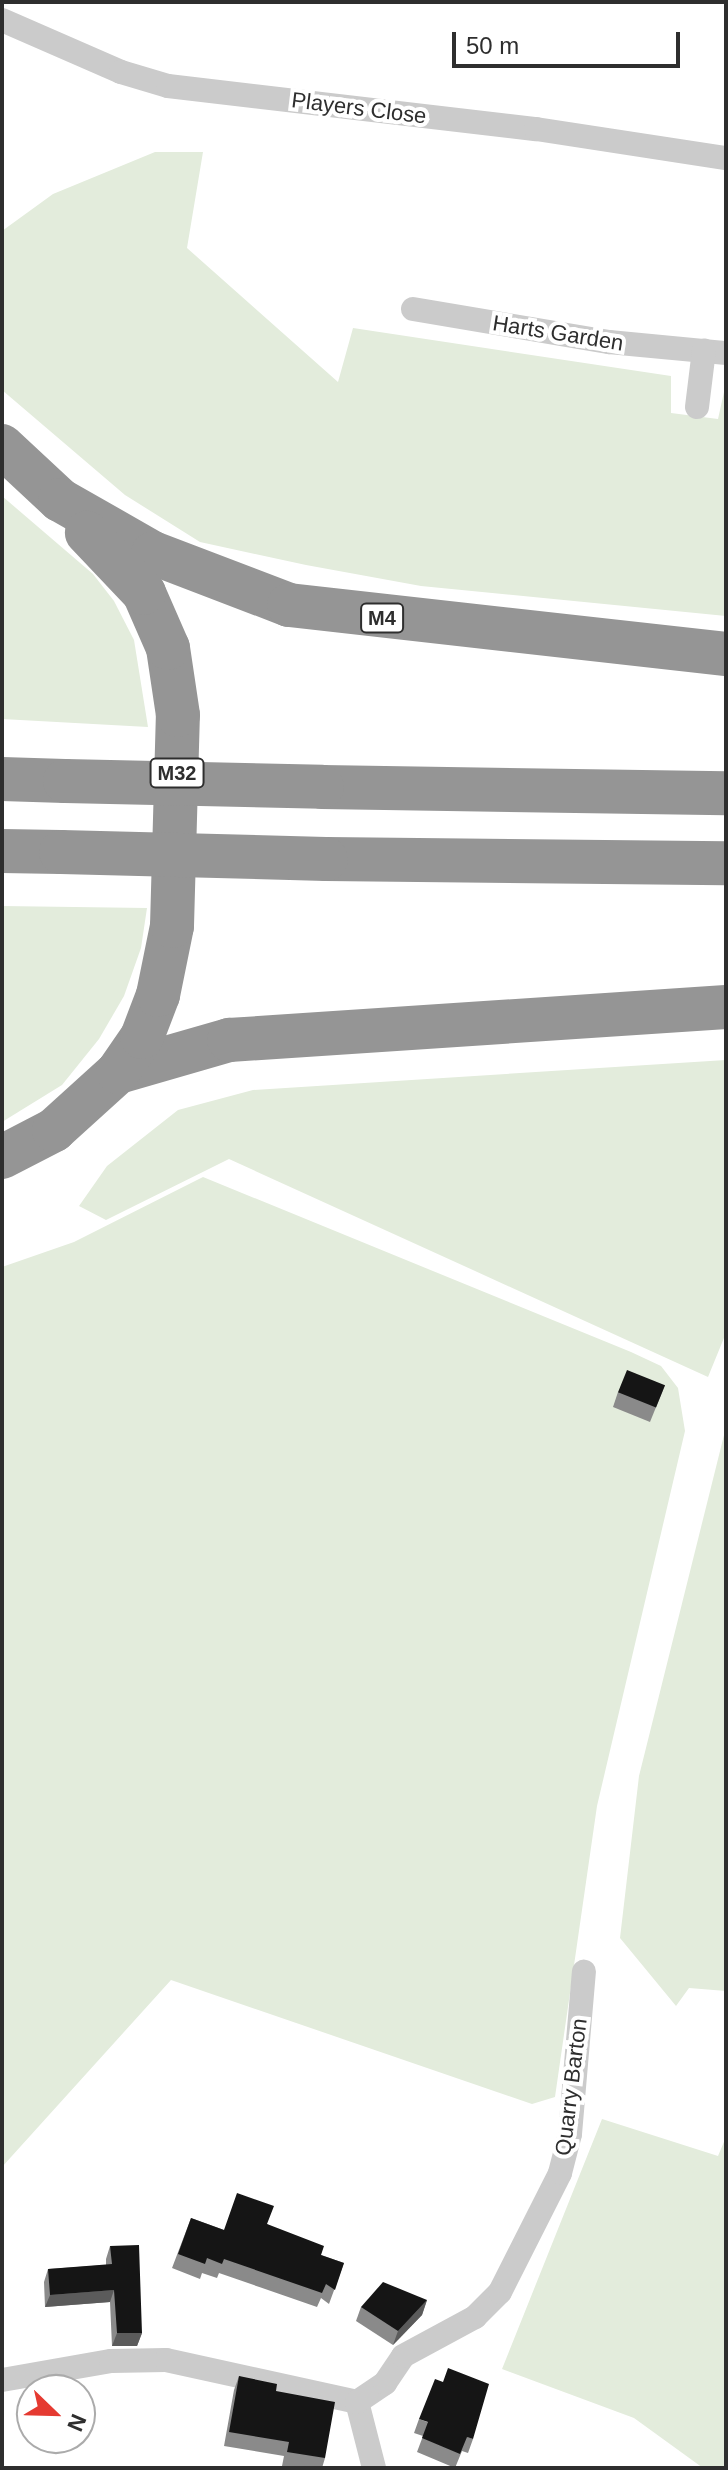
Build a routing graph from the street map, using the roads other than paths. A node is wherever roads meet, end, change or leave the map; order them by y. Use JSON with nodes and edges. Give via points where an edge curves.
{"nodes":[{"id":1,"x":2,"y":20,"type":"edge"},
{"id":2,"x":726,"y":158,"type":"edge"},
{"id":3,"x":413,"y":309,"type":"dead end"},
{"id":4,"x":715,"y":351,"type":"edge"},
{"id":5,"x":697,"y":407,"type":"dead end"},
{"id":6,"x":2,"y":446,"type":"edge"},
{"id":7,"x":60,"y":500,"type":"junction"},
{"id":8,"x":726,"y":654,"type":"edge"},
{"id":9,"x":2,"y":779,"type":"edge"},
{"id":10,"x":726,"y":793,"type":"edge"},
{"id":11,"x":2,"y":851,"type":"edge"},
{"id":12,"x":726,"y":863,"type":"edge"},
{"id":13,"x":726,"y":1007,"type":"edge"},
{"id":14,"x":118,"y":1072,"type":"junction"},
{"id":15,"x":2,"y":1157,"type":"edge"},
{"id":16,"x":584,"y":1972,"type":"dead end"},
{"id":17,"x":2,"y":2380,"type":"edge"},
{"id":18,"x":357,"y":2402,"type":"junction"},
{"id":19,"x":374,"y":2468,"type":"edge"}],
"edges":[{"from":1,"to":2,"type":"street","name":"Players Close","via":[[121,72],[168,86],[536,129]]},
{"from":3,"to":4,"type":"street","name":"Harts Garden","via":[[609,342]]},
{"from":4,"to":5,"type":"street","name":"Harts Garden"},
{"from":6,"to":7,"type":"highway","number":"M32"},
{"from":7,"to":8,"type":"highway","number":"M4","via":[[153,553],[289,605]]},
{"from":7,"to":14,"type":"highway","number":"M32","via":[[154,609],[168,648],[178,715],[166,966],[142,1037]]},
{"from":9,"to":10,"type":"highway","bridge":true},
{"from":11,"to":12,"type":"highway","bridge":true},
{"from":13,"to":14,"type":"highway","via":[[229,1040]]},
{"from":14,"to":15,"type":"highway","number":"M32","via":[[54,1130]]},
{"from":16,"to":18,"type":"street","name":"Quarry Barton","via":[[570,2134],[560,2173],[528,2241],[500,2292],[475,2317],[403,2356],[385,2383]]},
{"from":17,"to":18,"type":"street","via":[[111,2361],[166,2360]]},
{"from":18,"to":19,"type":"street"}]}
